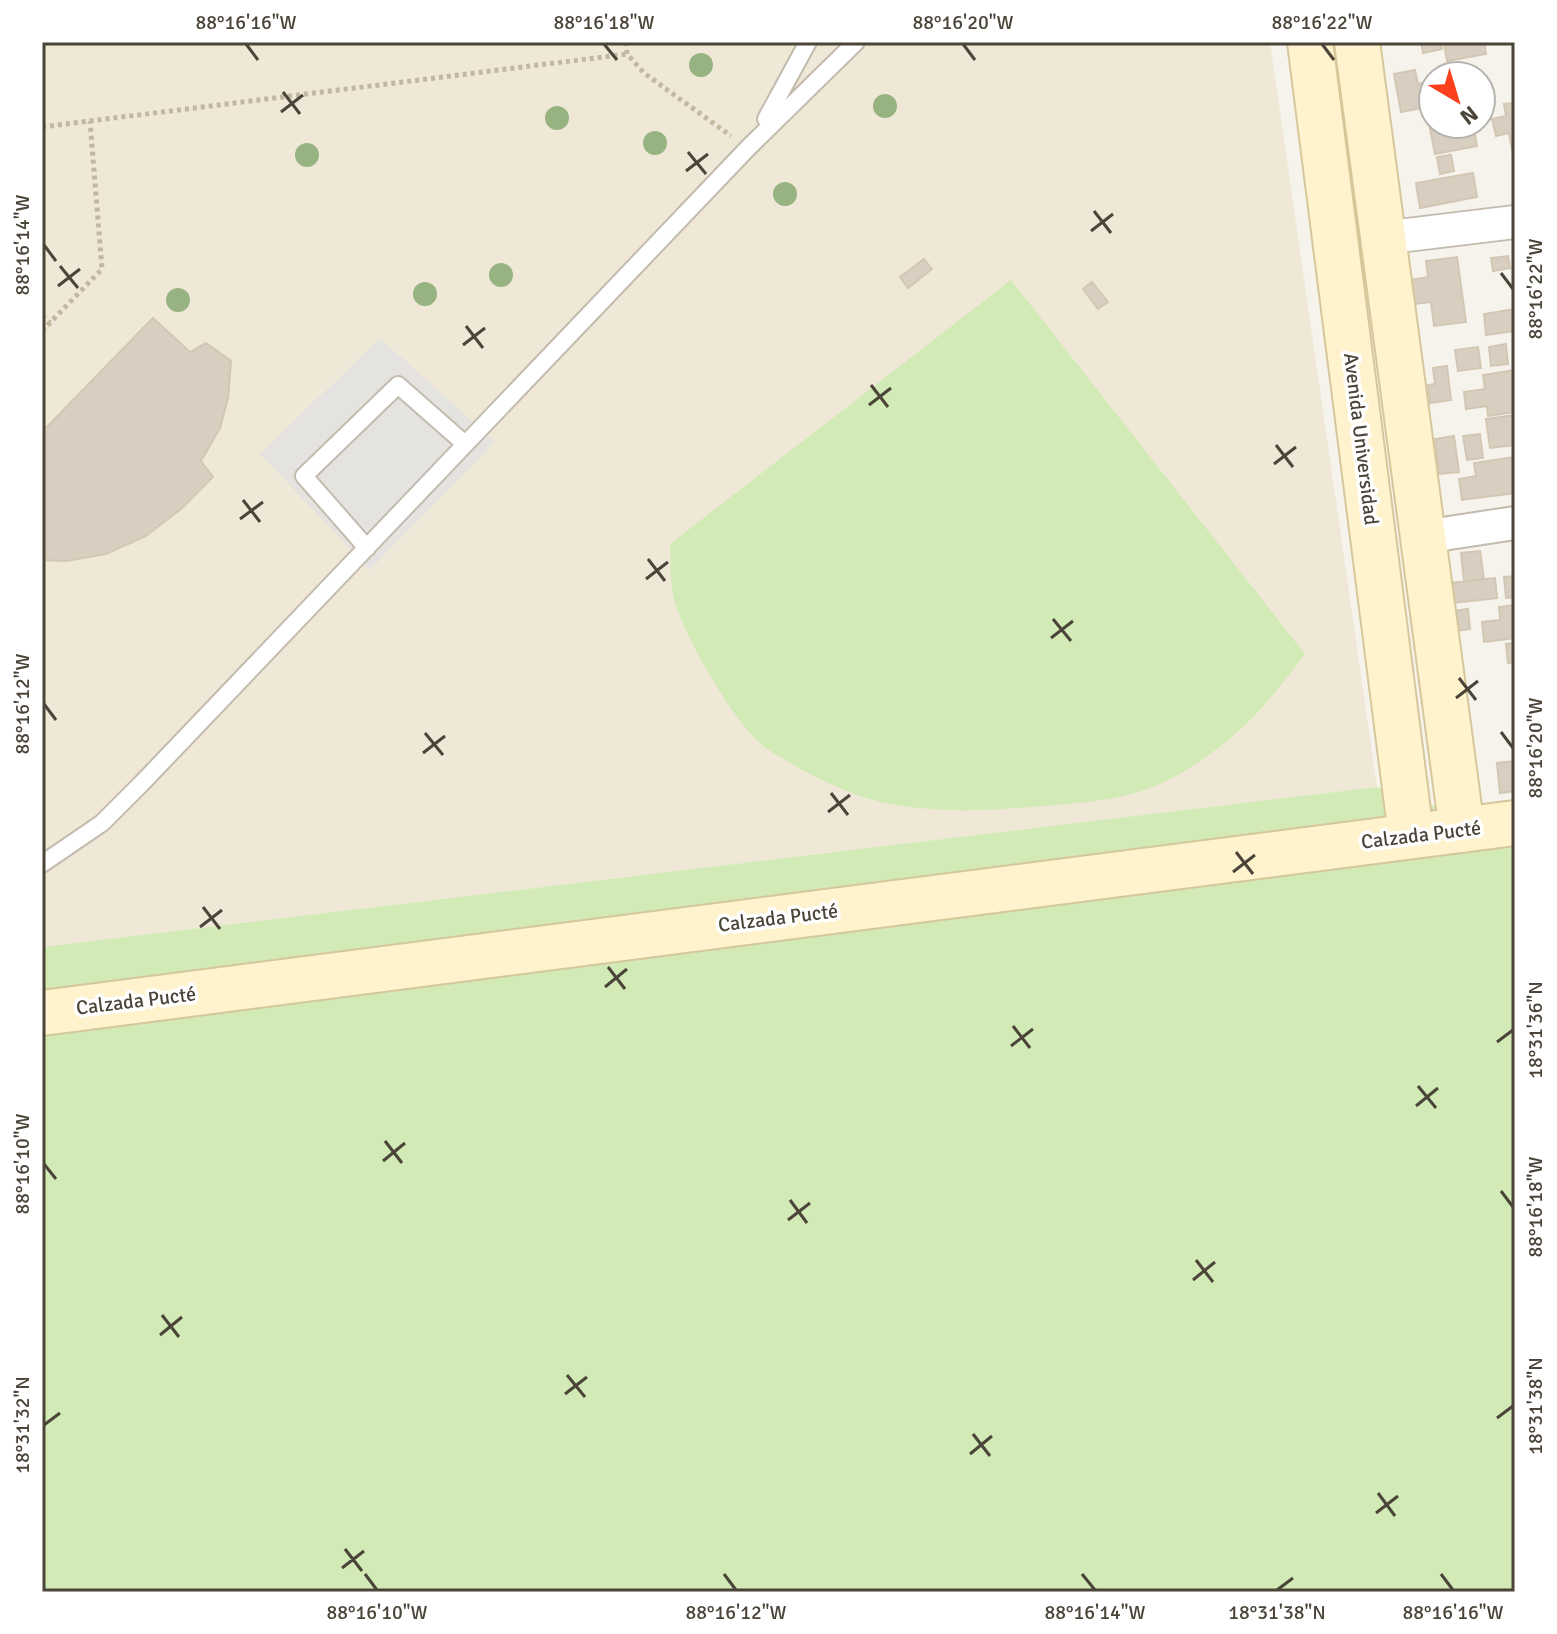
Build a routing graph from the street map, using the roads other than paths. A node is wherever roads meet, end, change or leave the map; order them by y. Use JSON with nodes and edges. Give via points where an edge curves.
{"nodes":[{"id":1,"x":808,"y":42,"type":"edge"},
{"id":2,"x":856,"y":42,"type":"edge"},
{"id":3,"x":1357,"y":42,"type":"edge"},
{"id":4,"x":1309,"y":44,"type":"edge"},
{"id":5,"x":748,"y":148,"type":"junction"},
{"id":6,"x":1515,"y":222,"type":"edge"},
{"id":7,"x":1382,"y":238,"type":"junction"},
{"id":8,"x":465,"y":444,"type":"junction"},
{"id":9,"x":1515,"y":523,"type":"edge"},
{"id":10,"x":1423,"y":537,"type":"junction"},
{"id":11,"x":367,"y":548,"type":"junction"},
{"id":12,"x":1515,"y":823,"type":"edge"},
{"id":13,"x":1462,"y":830,"type":"junction"},
{"id":14,"x":1411,"y":835,"type":"junction"},
{"id":15,"x":42,"y":864,"type":"edge"},
{"id":16,"x":42,"y":1013,"type":"edge"}],
"edges":[{"from":1,"to":5,"type":"lane"},
{"from":2,"to":5,"type":"lane"},
{"from":3,"to":7,"type":"street"},
{"from":4,"to":14,"type":"street","name":"Avenida Universidad"},
{"from":5,"to":8,"type":"lane"},
{"from":6,"to":7,"type":"street"},
{"from":7,"to":10,"type":"street"},
{"from":8,"to":11,"type":"lane"},
{"from":8,"to":11,"type":"lane","via":[[398,385],[304,476]]},
{"from":9,"to":10,"type":"street"},
{"from":10,"to":13,"type":"street"},
{"from":11,"to":15,"type":"lane","via":[[102,823]]},
{"from":12,"to":13,"type":"street","name":"Calzada Pucté"},
{"from":13,"to":14,"type":"street","name":"Calzada Pucté"},
{"from":14,"to":16,"type":"street","name":"Calzada Pucté"}]}
